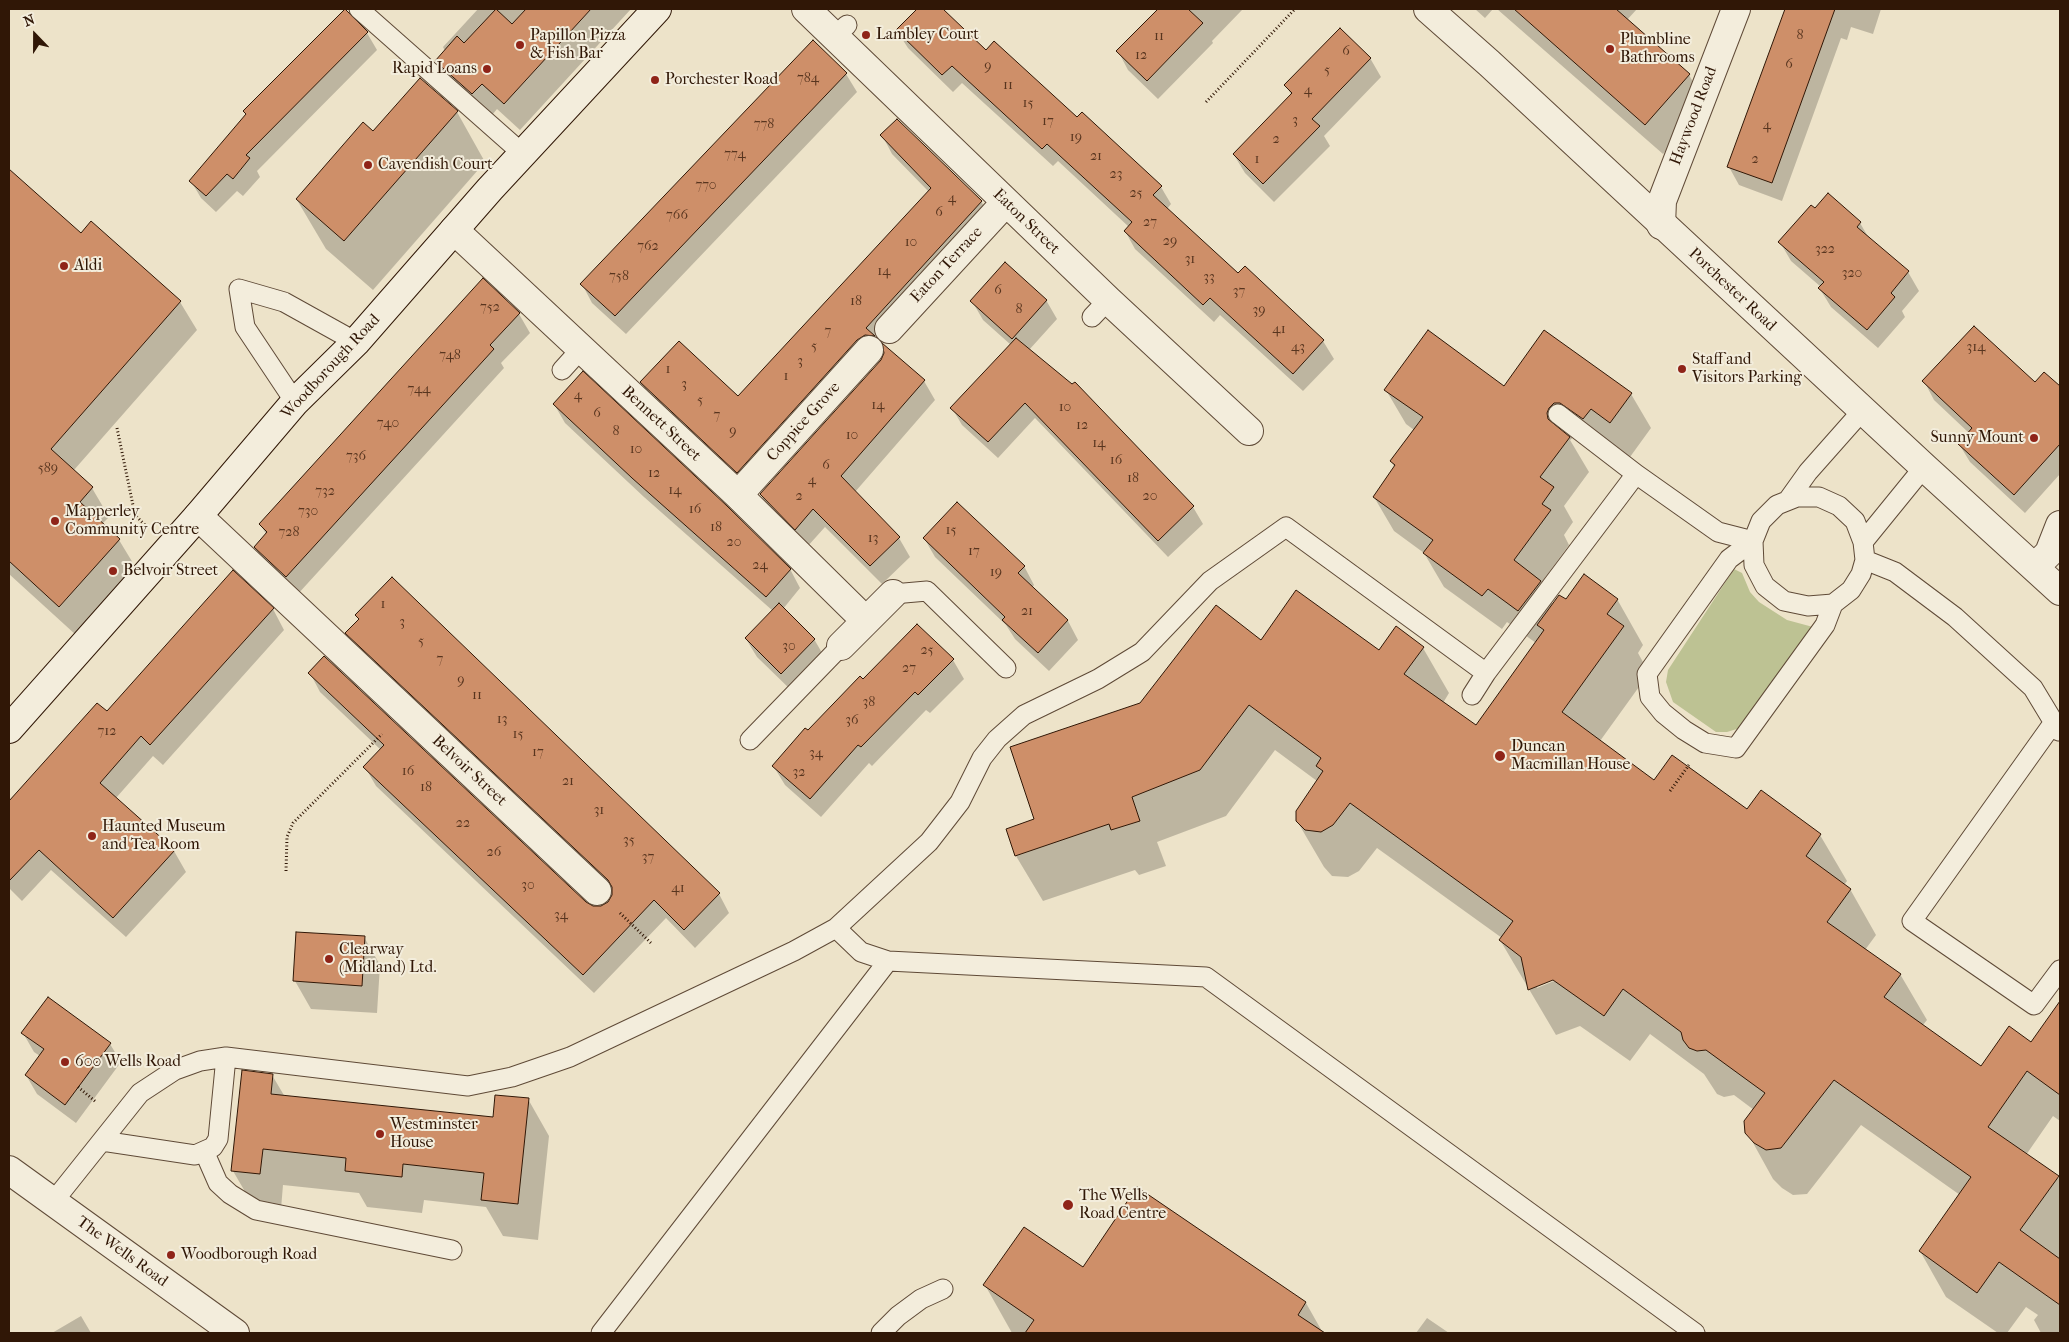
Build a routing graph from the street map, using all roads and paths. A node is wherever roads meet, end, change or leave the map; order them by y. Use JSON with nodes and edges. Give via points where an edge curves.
{"nodes":[{"id":1,"x":359,"y":9,"type":"edge"},
{"id":2,"x":657,"y":9,"type":"edge"},
{"id":3,"x":806,"y":9,"type":"edge"},
{"id":4,"x":1295,"y":9,"type":"edge"},
{"id":5,"x":1428,"y":9,"type":"edge"},
{"id":6,"x":1736,"y":9,"type":"edge"},
{"id":7,"x":1206,"y":102,"type":"dead end"},
{"id":8,"x":523,"y":154,"type":"junction"},
{"id":9,"x":1006,"y":202,"type":"junction"},
{"id":10,"x":1661,"y":225,"type":"junction"},
{"id":11,"x":454,"y":230,"type":"junction"},
{"id":12,"x":889,"y":328,"type":"dead end"},
{"id":13,"x":356,"y":342,"type":"junction"},
{"id":14,"x":581,"y":349,"type":"junction"},
{"id":15,"x":869,"y":350,"type":"dead end"},
{"id":16,"x":562,"y":370,"type":"dead end"},
{"id":17,"x":295,"y":402,"type":"junction"},
{"id":18,"x":1862,"y":411,"type":"junction"},
{"id":19,"x":1558,"y":414,"type":"dead end"},
{"id":20,"x":117,"y":428,"type":"dead end"},
{"id":21,"x":1249,"y":431,"type":"dead end"},
{"id":22,"x":1924,"y":467,"type":"junction"},
{"id":23,"x":1636,"y":474,"type":"junction"},
{"id":24,"x":738,"y":495,"type":"junction"},
{"id":25,"x":1788,"y":500,"type":"junction"},
{"id":26,"x":198,"y":516,"type":"junction"},
{"id":27,"x":2060,"y":525,"type":"edge"},
{"id":28,"x":1753,"y":541,"type":"junction"},
{"id":29,"x":170,"y":548,"type":"junction"},
{"id":30,"x":1864,"y":552,"type":"junction"},
{"id":31,"x":2035,"y":567,"type":"junction"},
{"id":32,"x":2060,"y":591,"type":"edge"},
{"id":33,"x":893,"y":594,"type":"joint"},
{"id":34,"x":1833,"y":604,"type":"junction"},
{"id":35,"x":866,"y":620,"type":"junction"},
{"id":36,"x":841,"y":646,"type":"joint"},
{"id":37,"x":1006,"y":668,"type":"dead end"},
{"id":38,"x":1486,"y":673,"type":"junction"},
{"id":39,"x":1472,"y":695,"type":"dead end"},
{"id":40,"x":405,"y":710,"type":"junction"},
{"id":41,"x":2057,"y":728,"type":"edge"},
{"id":42,"x":9,"y":729,"type":"edge"},
{"id":43,"x":750,"y":740,"type":"dead end"},
{"id":44,"x":286,"y":871,"type":"dead end"},
{"id":45,"x":597,"y":891,"type":"joint"},
{"id":46,"x":836,"y":928,"type":"junction"},
{"id":47,"x":652,"y":944,"type":"dead end"},
{"id":48,"x":888,"y":961,"type":"junction"},
{"id":49,"x":2060,"y":970,"type":"edge"},
{"id":50,"x":226,"y":1057,"type":"junction"},
{"id":51,"x":78,"y":1087,"type":"dead end"},
{"id":52,"x":88,"y":1096,"type":"dead end"},
{"id":53,"x":102,"y":1141,"type":"junction"},
{"id":54,"x":204,"y":1151,"type":"junction"},
{"id":55,"x":9,"y":1170,"type":"edge"},
{"id":56,"x":52,"y":1202,"type":"junction"},
{"id":57,"x":452,"y":1250,"type":"dead end"},
{"id":58,"x":943,"y":1289,"type":"dead end"},
{"id":59,"x":235,"y":1333,"type":"edge"},
{"id":60,"x":601,"y":1333,"type":"edge"},
{"id":61,"x":881,"y":1333,"type":"edge"},
{"id":62,"x":1695,"y":1333,"type":"edge"}],
"edges":[{"from":1,"to":8,"type":"lane"},
{"from":2,"to":8,"type":"street","name":"Woodborough Road"},
{"from":3,"to":9,"type":"street","name":"Eaton Street","via":[[840,31]]},
{"from":4,"to":7,"type":"path"},
{"from":5,"to":10,"type":"street","name":"Porchester Road"},
{"from":6,"to":10,"type":"street","name":"Haywood Road","via":[[1662,201]]},
{"from":8,"to":11,"type":"street","name":"Woodborough Road"},
{"from":9,"to":12,"type":"street","name":"Eaton Terrace"},
{"from":9,"to":21,"type":"street","name":"Eaton Street","via":[[1100,308]]},
{"from":10,"to":18,"type":"street","name":"Porchester Road"},
{"from":11,"to":13,"type":"street","name":"Woodborough Road"},
{"from":11,"to":14,"type":"street","name":"Bennett Street"},
{"from":13,"to":17,"type":"street","name":"Woodborough Road"},
{"from":13,"to":17,"type":"lane","via":[[284,302],[239,289],[245,327]]},
{"from":14,"to":16,"type":"lane"},
{"from":14,"to":24,"type":"street","name":"Bennett Street"},
{"from":15,"to":24,"type":"street","name":"Coppice Grove"},
{"from":17,"to":26,"type":"street","name":"Woodborough Road"},
{"from":18,"to":22,"type":"street","name":"Porchester Road"},
{"from":18,"to":25,"type":"lane","via":[[1808,472]]},
{"from":19,"to":23,"type":"lane"},
{"from":20,"to":29,"type":"path","via":[[135,515]]},
{"from":22,"to":30,"type":"lane"},
{"from":22,"to":31,"type":"street","name":"Porchester Road"},
{"from":23,"to":28,"type":"lane","via":[[1718,532]]},
{"from":23,"to":38,"type":"lane"},
{"from":24,"to":35,"type":"street","name":"Bennett Street"},
{"from":25,"to":28,"type":"lane","via":[[1777,505],[1761,521]]},
{"from":25,"to":30,"type":"lane","via":[[1819,497],[1839,506],[1855,522]]},
{"from":26,"to":29,"type":"street","name":"Woodborough Road"},
{"from":26,"to":40,"type":"street","name":"Belvoir Street","via":[[290,614]]},
{"from":27,"to":31,"type":"street","via":[[2049,553]]},
{"from":28,"to":34,"type":"lane","via":[[1754,566],[1765,586],[1784,601],[1808,606]]},
{"from":28,"to":34,"type":"lane","via":[[1729,559],[1647,674],[1650,697],[1684,730],[1705,743],[1736,748],[1825,625]]},
{"from":29,"to":42,"type":"street","name":"Woodborough Road"},
{"from":30,"to":34,"type":"lane","via":[[1861,574],[1851,590]]},
{"from":30,"to":41,"type":"lane","via":[[1955,617],[2033,688]]},
{"from":31,"to":32,"type":"street","name":"Porchester Road"},
{"from":33,"to":35,"type":"street"},
{"from":33,"to":37,"type":"lane","via":[[927,591]]},
{"from":35,"to":36,"type":"street"},
{"from":36,"to":43,"type":"lane"},
{"from":38,"to":39,"type":"lane"},
{"from":38,"to":46,"type":"lane","via":[[1286,527],[1210,581],[1142,652],[1098,679],[1024,715],[997,739],[982,758],[960,802],[929,842]]},
{"from":40,"to":44,"type":"path","via":[[293,824],[287,837]]},
{"from":40,"to":45,"type":"street","name":"Belvoir Street"},
{"from":41,"to":49,"type":"lane","via":[[1912,921],[2034,1005]]},
{"from":45,"to":47,"type":"path"},
{"from":46,"to":48,"type":"lane","via":[[861,952]]},
{"from":46,"to":50,"type":"lane","via":[[570,1057],[512,1077],[468,1086]]},
{"from":48,"to":60,"type":"lane"},
{"from":48,"to":62,"type":"lane","via":[[1206,977]]},
{"from":50,"to":53,"type":"lane","via":[[200,1061],[175,1070],[140,1093]]},
{"from":50,"to":54,"type":"lane","via":[[218,1139],[213,1147]]},
{"from":51,"to":52,"type":"path"},
{"from":53,"to":54,"type":"lane","via":[[194,1155]]},
{"from":53,"to":56,"type":"lane"},
{"from":54,"to":57,"type":"lane","via":[[218,1183],[256,1210]]},
{"from":55,"to":56,"type":"street","name":"The Wells Road"},
{"from":56,"to":59,"type":"street","name":"The Wells Road"},
{"from":58,"to":61,"type":"lane","via":[[921,1299]]}]}
